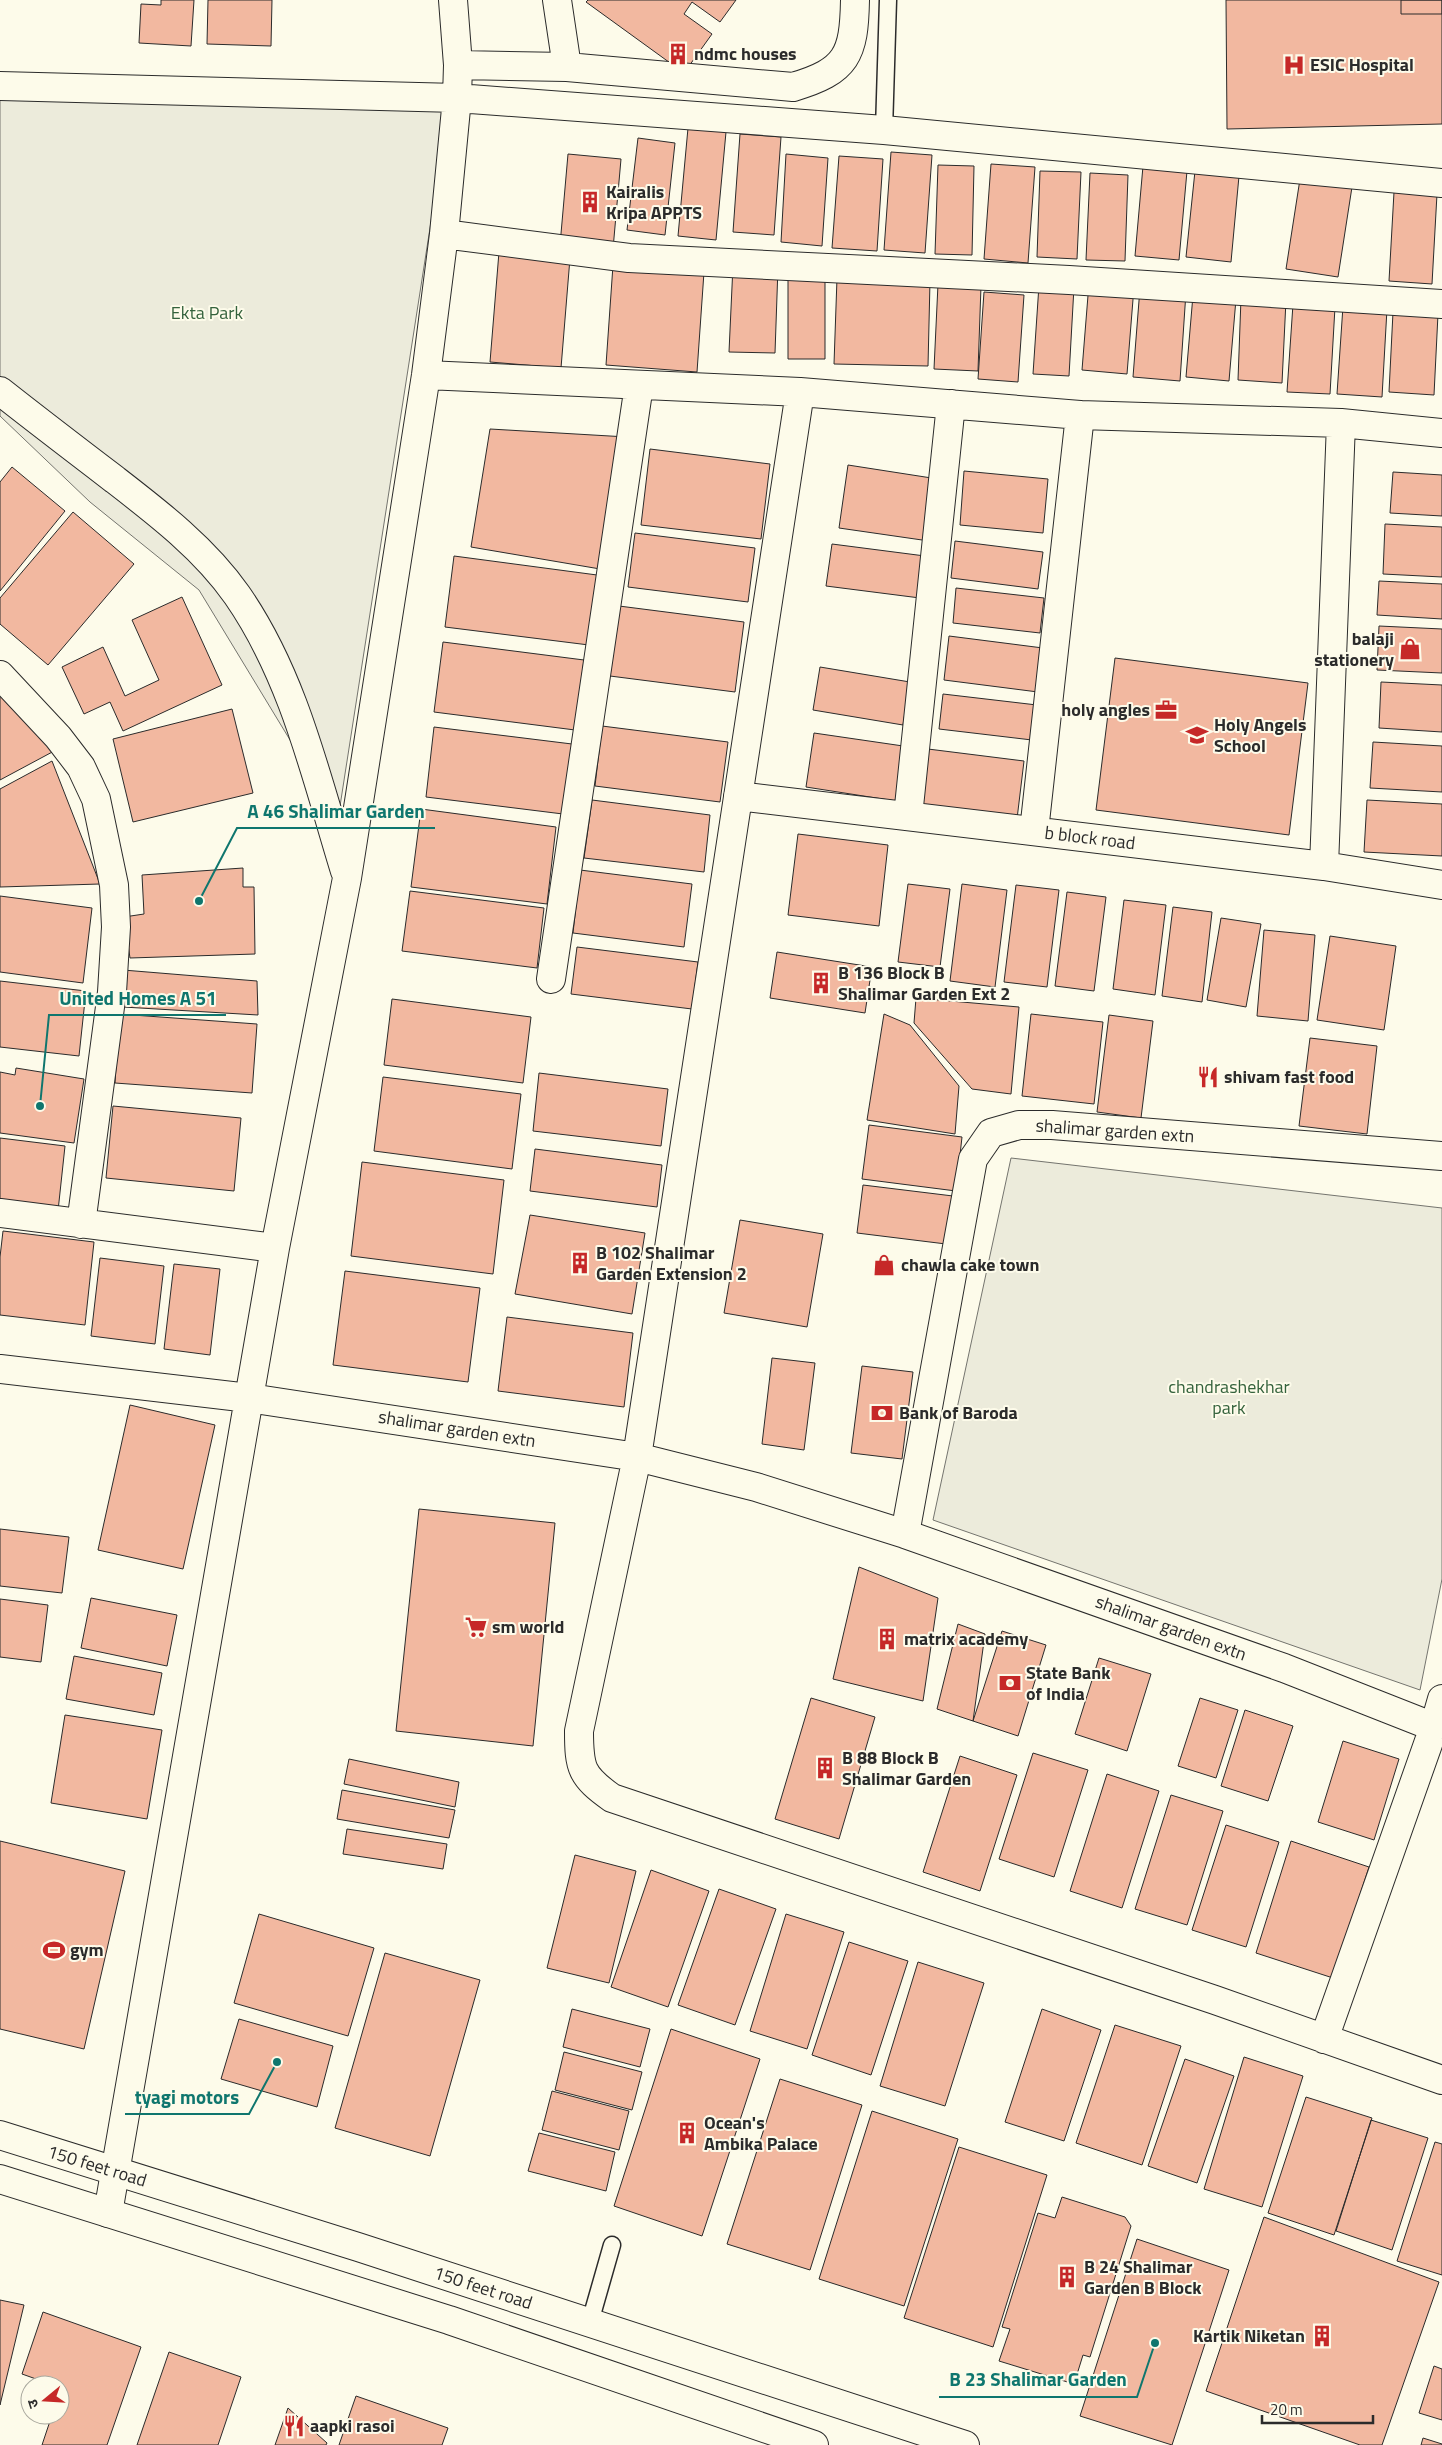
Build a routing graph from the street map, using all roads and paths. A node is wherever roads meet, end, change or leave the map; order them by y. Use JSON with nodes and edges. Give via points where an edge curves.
{"nodes":[{"id":1,"x":453,"y":0,"type":"edge"},
{"id":2,"x":557,"y":0,"type":"edge"},
{"id":3,"x":855,"y":0,"type":"edge"},
{"id":4,"x":888,"y":0,"type":"edge"},
{"id":5,"x":458,"y":65,"type":"junction"},
{"id":6,"x":567,"y":67,"type":"junction"},
{"id":7,"x":0,"y":86,"type":"edge"},
{"id":8,"x":457,"y":98,"type":"junction"},
{"id":9,"x":884,"y":130,"type":"junction"},
{"id":10,"x":1442,"y":183,"type":"edge"},
{"id":11,"x":444,"y":234,"type":"junction"},
{"id":12,"x":1442,"y":304,"type":"edge"},
{"id":13,"x":426,"y":375,"type":"junction"},
{"id":14,"x":638,"y":384,"type":"junction"},
{"id":15,"x":0,"y":391,"type":"edge"},
{"id":16,"x":800,"y":392,"type":"junction"},
{"id":17,"x":951,"y":404,"type":"junction"},
{"id":18,"x":1080,"y":415,"type":"junction"},
{"id":19,"x":1341,"y":423,"type":"junction"},
{"id":20,"x":1442,"y":433,"type":"edge"},
{"id":21,"x":0,"y":675,"type":"edge"},
{"id":22,"x":738,"y":796,"type":"junction"},
{"id":23,"x":908,"y":816,"type":"junction"},
{"id":24,"x":1034,"y":832,"type":"junction"},
{"id":25,"x":1324,"y":866,"type":"junction"},
{"id":26,"x":347,"y":878,"type":"junction"},
{"id":27,"x":1442,"y":885,"type":"edge"},
{"id":28,"x":551,"y":979,"type":"dead end"},
{"id":29,"x":1442,"y":1156,"type":"edge"},
{"id":30,"x":0,"y":1213,"type":"edge"},
{"id":31,"x":81,"y":1224,"type":"junction"},
{"id":32,"x":275,"y":1248,"type":"junction"},
{"id":33,"x":0,"y":1369,"type":"edge"},
{"id":34,"x":249,"y":1398,"type":"junction"},
{"id":35,"x":637,"y":1457,"type":"junction"},
{"id":36,"x":905,"y":1534,"type":"junction"},
{"id":37,"x":1442,"y":1699,"type":"edge"},
{"id":38,"x":1434,"y":1728,"type":"junction"},
{"id":39,"x":1324,"y":2039,"type":"junction"},
{"id":40,"x":1442,"y":2080,"type":"edge"},
{"id":41,"x":0,"y":2135,"type":"edge"},
{"id":42,"x":116,"y":2171,"type":"junction"},
{"id":43,"x":0,"y":2179,"type":"edge"},
{"id":44,"x":108,"y":2213,"type":"junction"},
{"id":45,"x":612,"y":2245,"type":"dead end"},
{"id":46,"x":590,"y":2322,"type":"junction"},
{"id":47,"x":814,"y":2445,"type":"edge"},
{"id":48,"x":965,"y":2445,"type":"edge"}],
"edges":[{"from":1,"to":5,"type":"street"},
{"from":2,"to":6,"type":"street"},
{"from":3,"to":6,"type":"street","via":[[849,50],[826,76],[793,87]]},
{"from":4,"to":9,"type":"lane"},
{"from":5,"to":6,"type":"street"},
{"from":5,"to":8,"type":"street"},
{"from":7,"to":8,"type":"street"},
{"from":8,"to":9,"type":"street"},
{"from":8,"to":11,"type":"street"},
{"from":9,"to":10,"type":"street"},
{"from":11,"to":12,"type":"street","via":[[629,258],[1069,280]]},
{"from":11,"to":13,"type":"street"},
{"from":13,"to":14,"type":"street"},
{"from":13,"to":26,"type":"street"},
{"from":14,"to":16,"type":"street"},
{"from":14,"to":28,"type":"street"},
{"from":15,"to":26,"type":"street","via":[[180,533],[237,594],[266,642],[297,714]]},
{"from":16,"to":17,"type":"street"},
{"from":16,"to":22,"type":"street"},
{"from":17,"to":18,"type":"street"},
{"from":17,"to":23,"type":"street"},
{"from":18,"to":19,"type":"street"},
{"from":18,"to":24,"type":"street"},
{"from":19,"to":20,"type":"street"},
{"from":19,"to":25,"type":"street"},
{"from":21,"to":31,"type":"street","via":[[80,767],[96,800],[114,885],[116,927],[112,992]]},
{"from":22,"to":23,"type":"street","name":"b block road"},
{"from":22,"to":35,"type":"street"},
{"from":23,"to":24,"type":"street","name":"b block road"},
{"from":24,"to":25,"type":"street","name":"b block road"},
{"from":25,"to":27,"type":"street","name":"b block road"},
{"from":26,"to":32,"type":"street"},
{"from":29,"to":36,"type":"street","name":"shalimar garden extn","via":[[1052,1125],[1019,1125],[991,1133],[973,1159]]},
{"from":30,"to":31,"type":"street"},
{"from":31,"to":32,"type":"street"},
{"from":32,"to":34,"type":"street"},
{"from":33,"to":34,"type":"street","name":"shalimar garden extn"},
{"from":34,"to":35,"type":"street","name":"shalimar garden extn"},
{"from":34,"to":42,"type":"street"},
{"from":35,"to":36,"type":"street","name":"shalimar garden extn","via":[[756,1487]]},
{"from":35,"to":39,"type":"street","via":[[579,1731],[579,1760],[590,1782],[612,1798]]},
{"from":36,"to":38,"type":"street","name":"shalimar garden extn","via":[[1284,1668]]},
{"from":37,"to":38,"type":"street"},
{"from":38,"to":39,"type":"street"},
{"from":39,"to":40,"type":"street"},
{"from":41,"to":42,"type":"street","name":"150 feet road"},
{"from":42,"to":44,"type":"street"},
{"from":42,"to":46,"type":"street","name":"150 feet road"},
{"from":43,"to":44,"type":"street"},
{"from":44,"to":47,"type":"street","via":[[449,2320]]},
{"from":45,"to":46,"type":"lane"},
{"from":46,"to":48,"type":"street","name":"150 feet road"}]}
